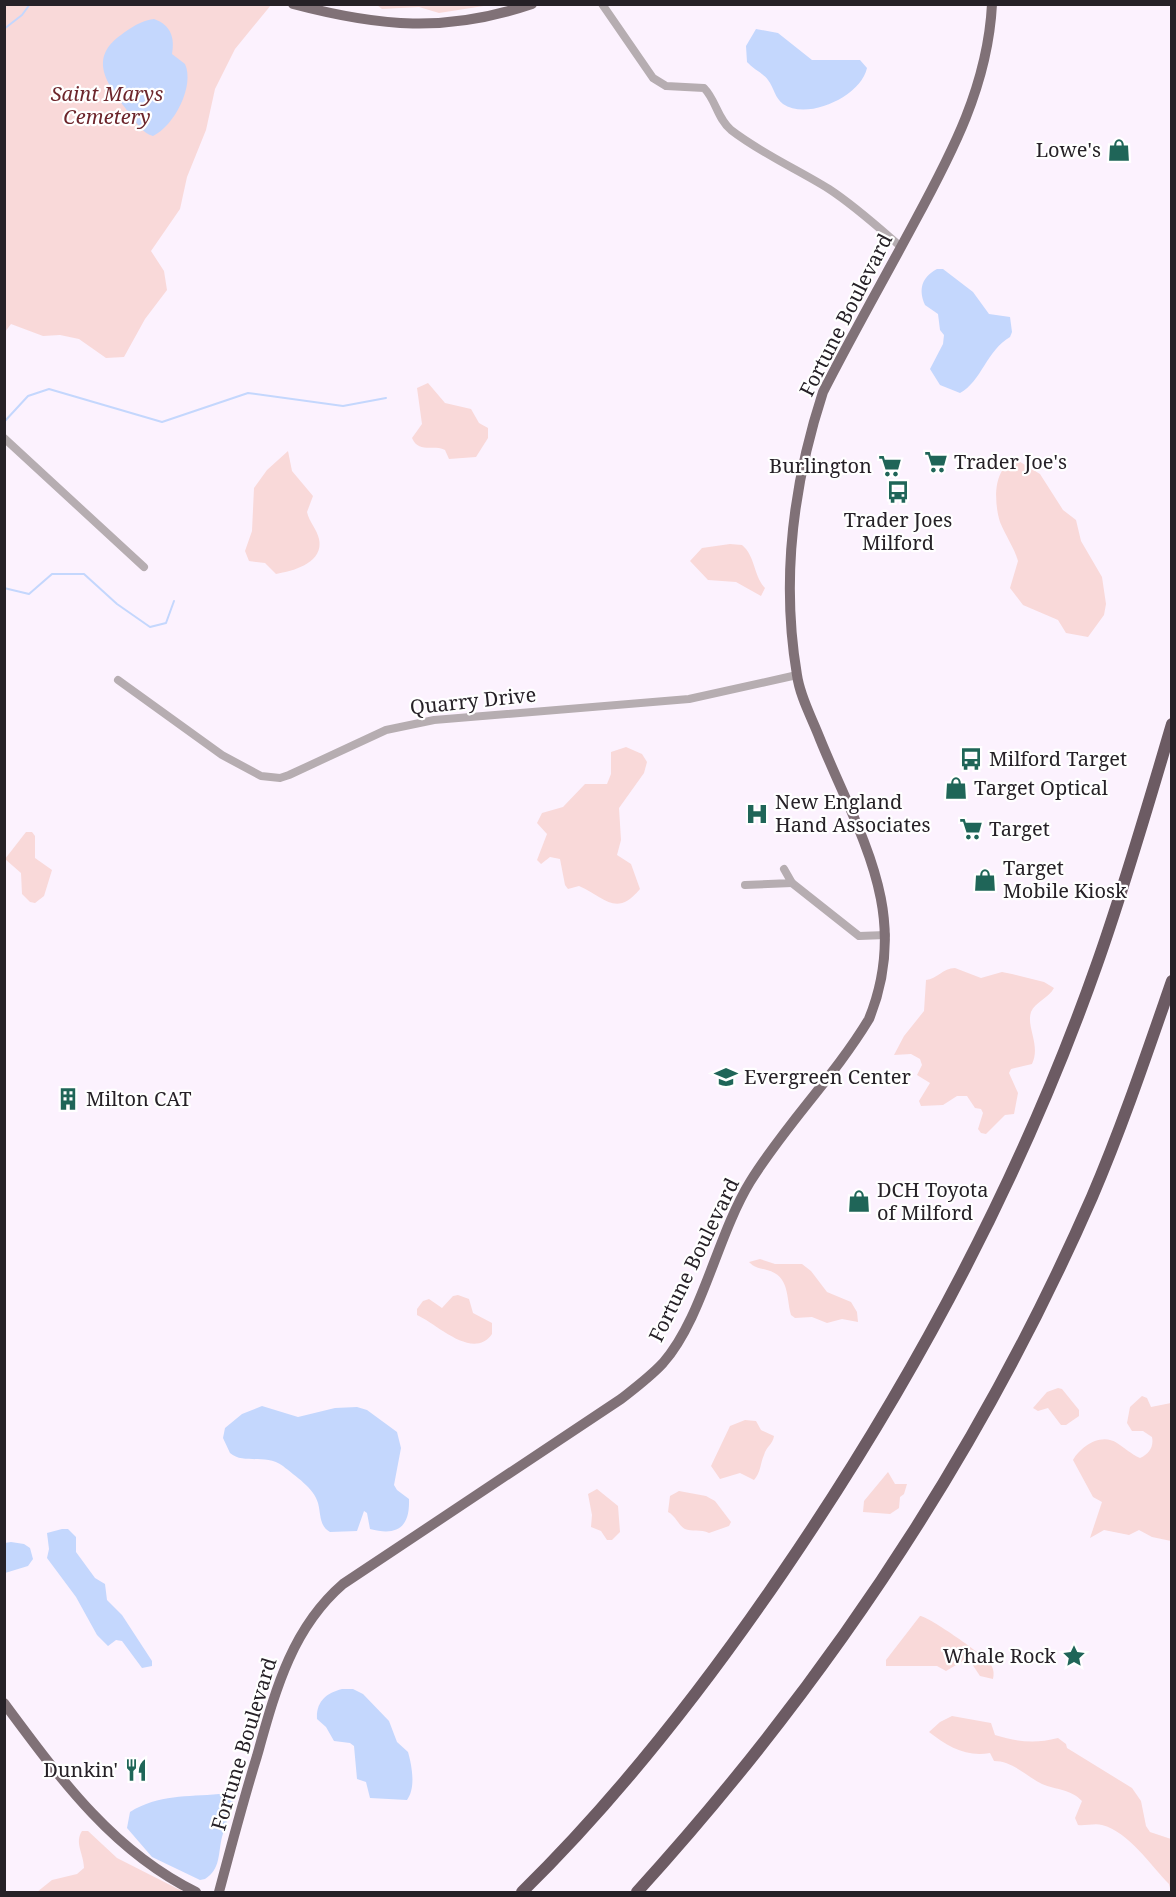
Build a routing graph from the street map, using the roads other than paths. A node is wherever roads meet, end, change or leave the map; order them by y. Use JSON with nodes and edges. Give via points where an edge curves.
{"nodes":[{"id":1,"x":293,"y":4,"type":"edge"},
{"id":2,"x":532,"y":4,"type":"edge"},
{"id":3,"x":602,"y":4,"type":"edge"},
{"id":4,"x":992,"y":4,"type":"edge"},
{"id":5,"x":901,"y":247,"type":"junction"},
{"id":6,"x":4,"y":438,"type":"edge"},
{"id":7,"x":144,"y":567,"type":"dead end"},
{"id":8,"x":797,"y":675,"type":"junction"},
{"id":9,"x":118,"y":680,"type":"dead end"},
{"id":10,"x":1172,"y":724,"type":"edge"},
{"id":11,"x":784,"y":869,"type":"dead end"},
{"id":12,"x":792,"y":883,"type":"junction"},
{"id":13,"x":745,"y":885,"type":"dead end"},
{"id":14,"x":886,"y":935,"type":"junction"},
{"id":15,"x":1172,"y":981,"type":"edge"},
{"id":16,"x":4,"y":1703,"type":"edge"},
{"id":17,"x":196,"y":1893,"type":"edge"},
{"id":18,"x":219,"y":1893,"type":"edge"},
{"id":19,"x":522,"y":1893,"type":"edge"},
{"id":20,"x":637,"y":1893,"type":"edge"}],
"edges":[{"from":1,"to":2,"type":"main road","via":[[367,21],[419,25],[455,24]]},
{"from":3,"to":5,"type":"street","via":[[659,84],[704,88],[730,129],[777,162],[829,189]]},
{"from":4,"to":5,"type":"main road","name":"Fortune Boulevard","via":[[986,56],[966,121]]},
{"from":5,"to":8,"type":"main road","name":"Fortune Boulevard","via":[[841,357],[815,419],[796,510],[789,571],[788,607]]},
{"from":6,"to":7,"type":"street"},
{"from":8,"to":9,"type":"street","name":"Quarry Drive","via":[[689,699],[399,725],[289,775],[273,778],[261,776],[222,755]]},
{"from":8,"to":14,"type":"main road","name":"Fortune Boulevard","via":[[876,876]]},
{"from":10,"to":19,"type":"highway","via":[[1124,885],[1066,1046],[993,1214],[889,1410],[735,1642],[616,1791]]},
{"from":11,"to":12,"type":"street"},
{"from":12,"to":13,"type":"street"},
{"from":12,"to":14,"type":"street","via":[[859,936]]},
{"from":14,"to":18,"type":"main road","name":"Fortune Boulevard","via":[[885,968],[869,1019],[749,1184],[724,1234],[692,1316],[663,1363],[621,1399],[343,1584],[305,1626],[278,1685]]},
{"from":15,"to":20,"type":"highway","via":[[1092,1195],[1040,1308],[959,1459],[824,1665],[721,1799]]},
{"from":16,"to":17,"type":"main road","via":[[101,1824],[139,1857]]}]}
